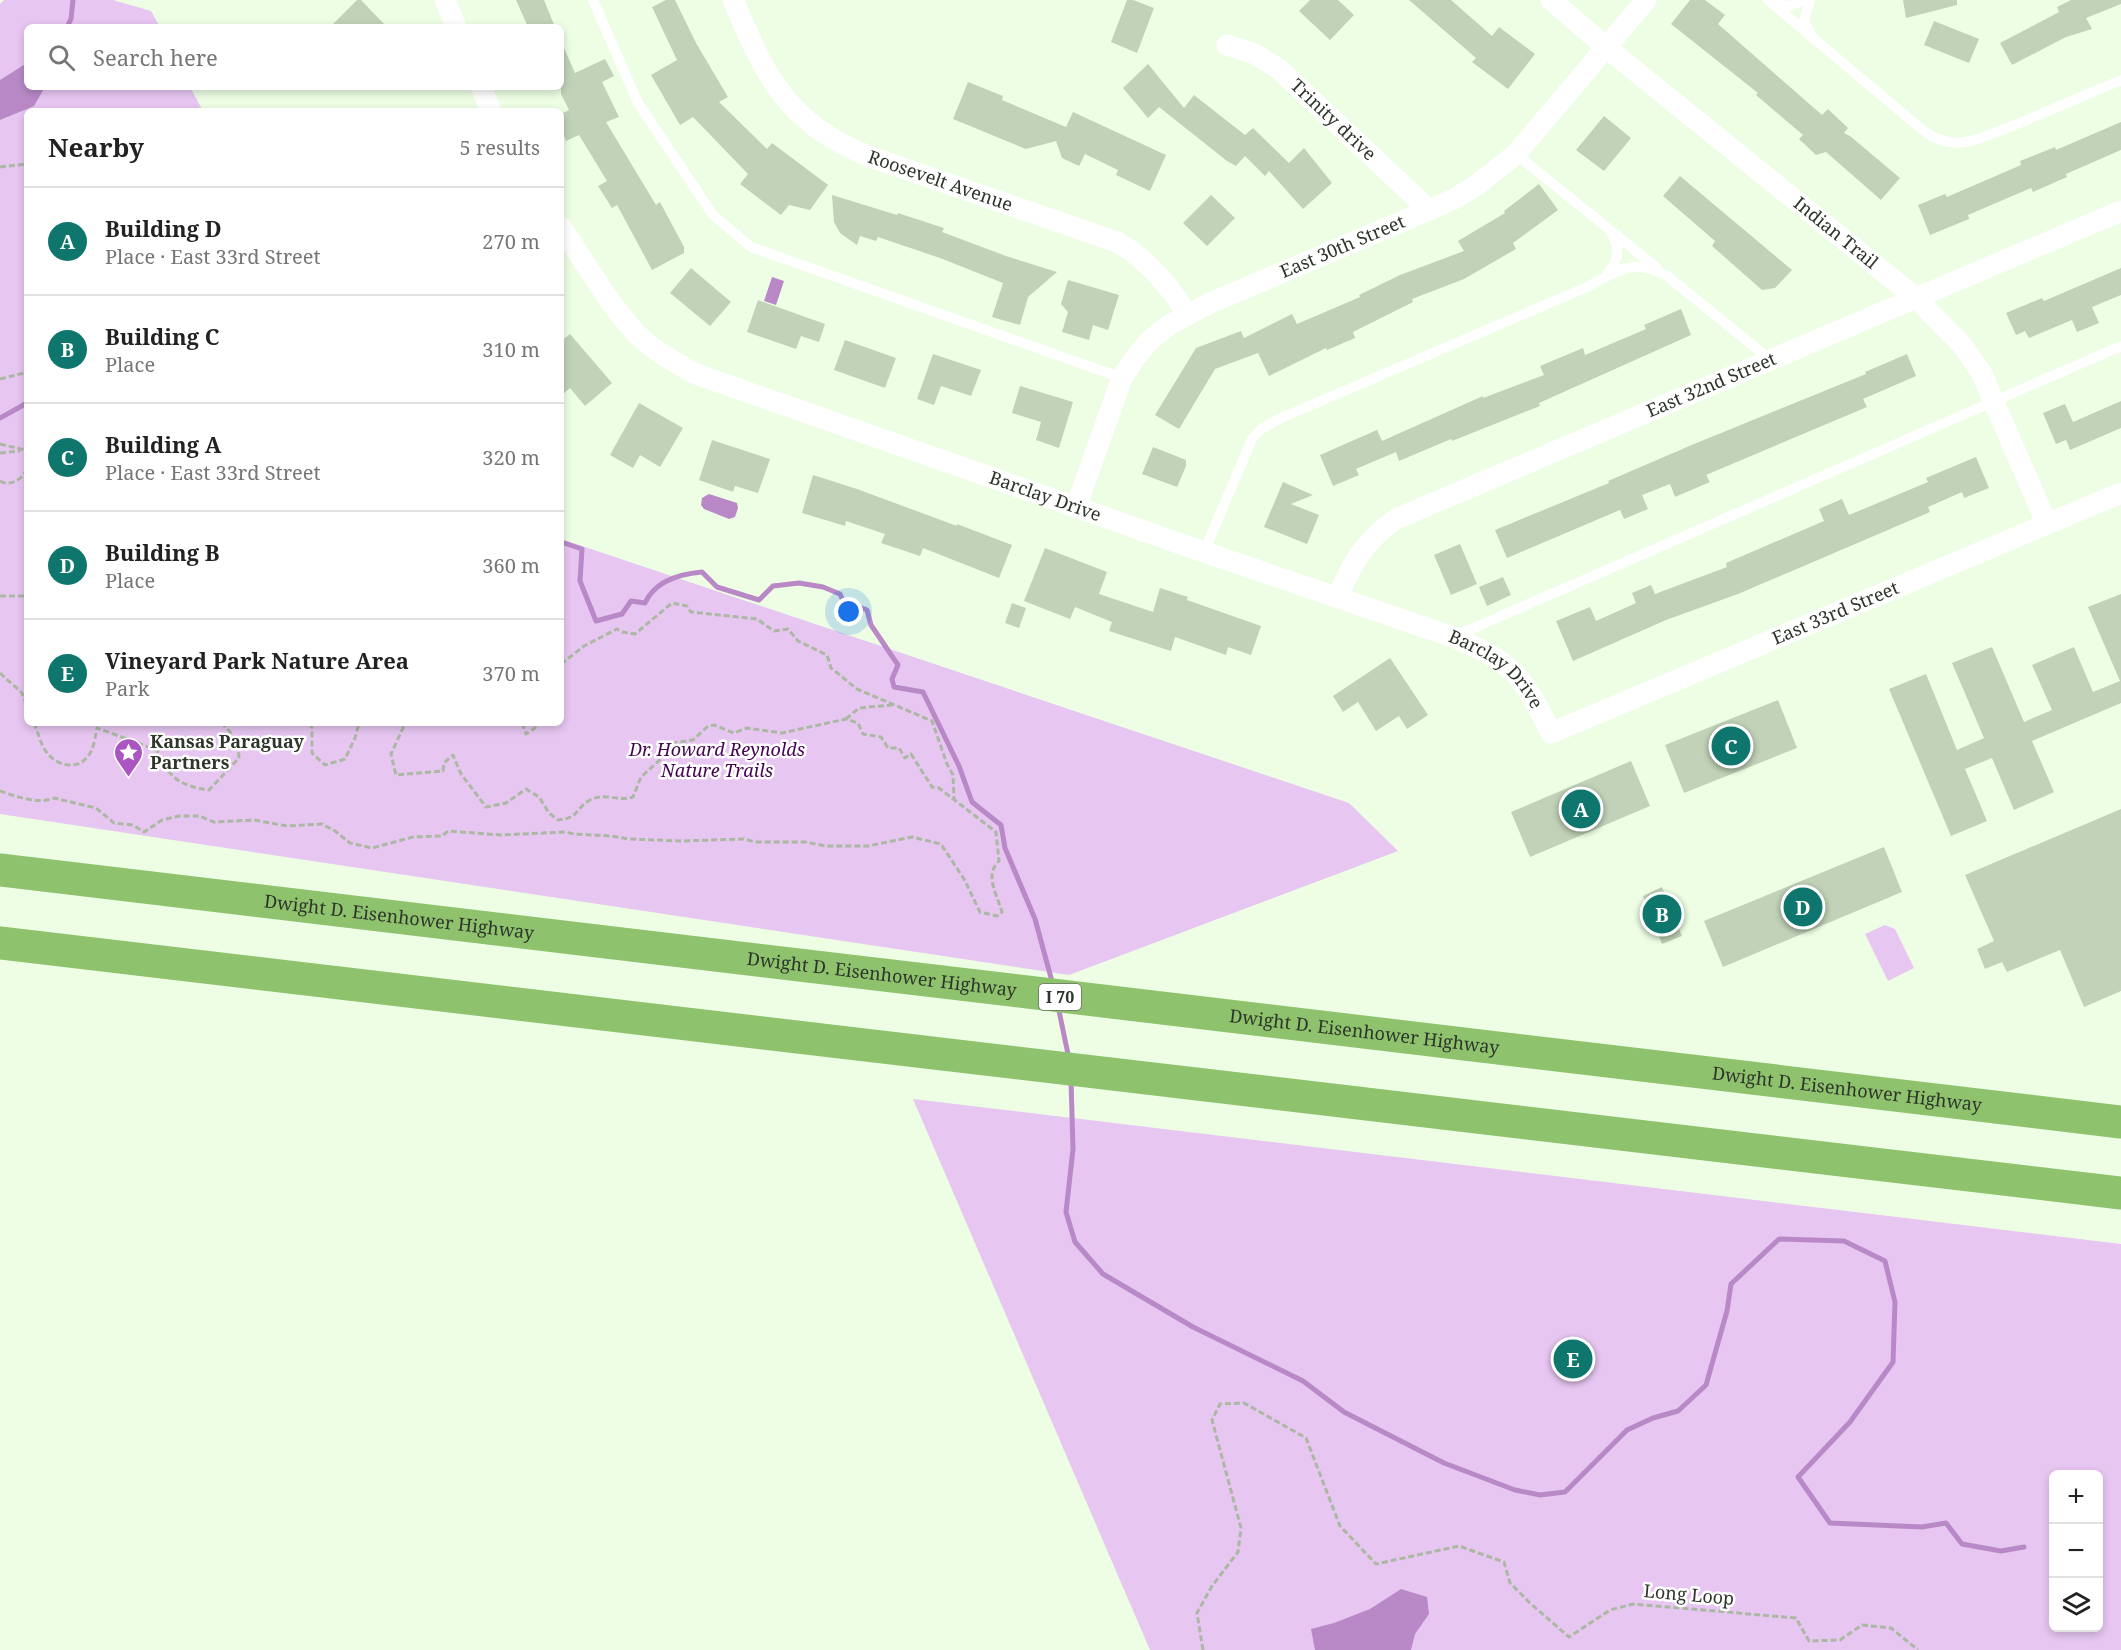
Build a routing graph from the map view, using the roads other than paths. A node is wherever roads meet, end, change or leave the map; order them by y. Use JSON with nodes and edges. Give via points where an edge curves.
{"nodes":[{"id":1,"x":445,"y":0,"type":"edge"},
{"id":2,"x":594,"y":0,"type":"edge"},
{"id":3,"x":733,"y":0,"type":"edge"},
{"id":4,"x":1551,"y":0,"type":"edge"},
{"id":5,"x":1646,"y":0,"type":"edge"},
{"id":6,"x":1805,"y":0,"type":"edge"},
{"id":7,"x":1810,"y":0,"type":"edge"},
{"id":8,"x":1770,"y":2,"type":"edge"},
{"id":9,"x":455,"y":24,"type":"edge"},
{"id":10,"x":1818,"y":42,"type":"junction"},
{"id":11,"x":1227,"y":45,"type":"dead end"},
{"id":12,"x":1607,"y":48,"type":"junction"},
{"id":13,"x":2121,"y":80,"type":"edge"},
{"id":14,"x":482,"y":90,"type":"edge"},
{"id":15,"x":490,"y":108,"type":"edge"},
{"id":16,"x":1516,"y":154,"type":"junction"},
{"id":17,"x":1429,"y":210,"type":"junction"},
{"id":18,"x":2121,"y":211,"type":"edge"},
{"id":19,"x":1609,"y":229,"type":"junction"},
{"id":20,"x":564,"y":230,"type":"edge"},
{"id":21,"x":1667,"y":276,"type":"junction"},
{"id":22,"x":1587,"y":287,"type":"junction"},
{"id":23,"x":1916,"y":298,"type":"junction"},
{"id":24,"x":1187,"y":314,"type":"junction"},
{"id":25,"x":2121,"y":346,"type":"edge"},
{"id":26,"x":1771,"y":360,"type":"junction"},
{"id":27,"x":1122,"y":378,"type":"junction"},
{"id":28,"x":1995,"y":402,"type":"junction"},
{"id":29,"x":2121,"y":493,"type":"edge"},
{"id":30,"x":1076,"y":507,"type":"junction"},
{"id":31,"x":2047,"y":524,"type":"junction"},
{"id":32,"x":1204,"y":552,"type":"junction"},
{"id":33,"x":1337,"y":597,"type":"junction"},
{"id":34,"x":1453,"y":637,"type":"junction"},
{"id":35,"x":1551,"y":733,"type":"joint"},
{"id":36,"x":0,"y":870,"type":"edge"},
{"id":37,"x":0,"y":943,"type":"edge"},
{"id":38,"x":2121,"y":1122,"type":"edge"},
{"id":39,"x":2121,"y":1193,"type":"edge"}],
"edges":[{"from":1,"to":9,"type":"street"},
{"from":2,"to":27,"type":"lane","via":[[638,103],[713,215],[751,247]]},
{"from":3,"to":24,"type":"street","name":"Roosevelt Avenue","via":[[765,72],[815,128],[868,156],[1117,242],[1144,261],[1174,293]]},
{"from":4,"to":12,"type":"street","name":"Indian Trail"},
{"from":5,"to":12,"type":"street","name":"East 30th Street"},
{"from":6,"to":8,"type":"lane","via":[[1788,6]]},
{"from":7,"to":10,"type":"lane","via":[[1804,20]]},
{"from":8,"to":10,"type":"lane"},
{"from":10,"to":13,"type":"lane","via":[[1931,136],[1958,143],[1995,133]]},
{"from":11,"to":17,"type":"street","name":"Trinity drive","via":[[1255,54],[1279,69]]},
{"from":12,"to":16,"type":"street","name":"East 30th Street"},
{"from":12,"to":23,"type":"street","name":"Indian Trail"},
{"from":14,"to":15,"type":"street"},
{"from":16,"to":17,"type":"street","name":"East 30th Street","via":[[1477,185]]},
{"from":16,"to":19,"type":"lane"},
{"from":17,"to":24,"type":"street","name":"East 30th Street"},
{"from":18,"to":23,"type":"street","name":"East 32nd Street"},
{"from":19,"to":21,"type":"lane"},
{"from":19,"to":22,"type":"lane","via":[[1618,246],[1617,259],[1608,274]]},
{"from":20,"to":30,"type":"street","name":"Barclay Drive","via":[[641,338],[696,374]]},
{"from":21,"to":22,"type":"lane","via":[[1653,268],[1631,266]]},
{"from":21,"to":26,"type":"lane"},
{"from":22,"to":32,"type":"lane","via":[[1261,429],[1244,456]]},
{"from":23,"to":26,"type":"street","name":"East 32nd Street"},
{"from":23,"to":28,"type":"street","name":"Indian Trail","via":[[1972,358]]},
{"from":24,"to":27,"type":"street","name":"East 30th Street","via":[[1150,340]]},
{"from":25,"to":28,"type":"lane"},
{"from":26,"to":33,"type":"street","name":"East 32nd Street","via":[[1396,519],[1364,546]]},
{"from":27,"to":30,"type":"street","name":"East 30th Street"},
{"from":28,"to":31,"type":"street","name":"Indian Trail"},
{"from":28,"to":34,"type":"lane"},
{"from":29,"to":31,"type":"street","name":"East 33rd Street"},
{"from":30,"to":32,"type":"street","name":"Barclay Drive"},
{"from":31,"to":35,"type":"street","name":"East 33rd Street"},
{"from":32,"to":33,"type":"street","name":"Barclay Drive"},
{"from":33,"to":34,"type":"street","name":"Barclay Drive"},
{"from":34,"to":35,"type":"street","name":"Barclay Drive","via":[[1485,650],[1513,670],[1535,700]]},
{"from":36,"to":38,"type":"highway","name":"Dwight D. Eisenhower Highway","number":"I 70"},
{"from":37,"to":39,"type":"highway"}]}
